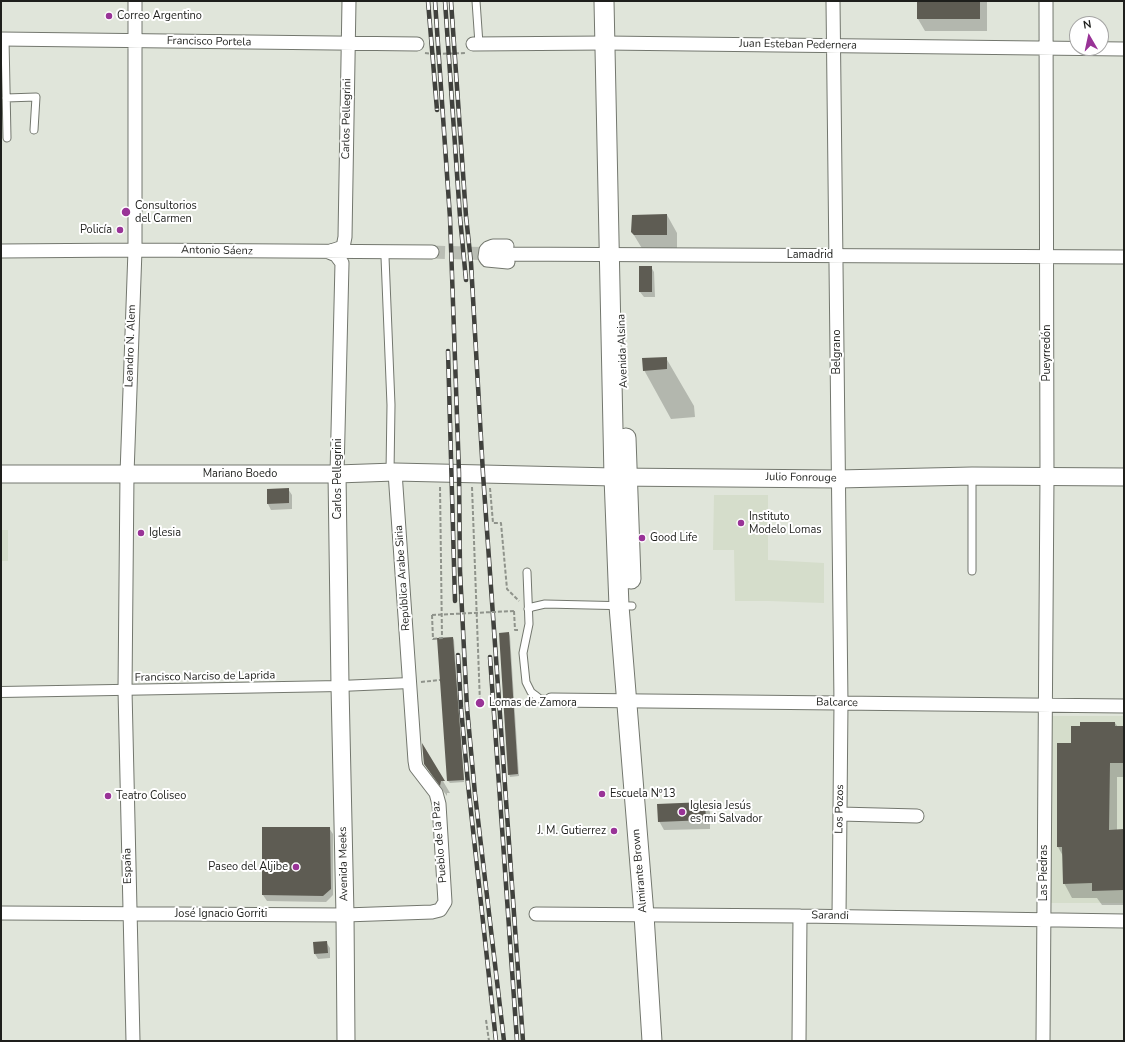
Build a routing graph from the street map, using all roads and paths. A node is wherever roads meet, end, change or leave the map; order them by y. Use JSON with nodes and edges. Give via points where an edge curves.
{"nodes":[{"id":1,"x":135,"y":1,"type":"edge"},
{"id":2,"x":349,"y":1,"type":"edge"},
{"id":3,"x":476,"y":1,"type":"edge"},
{"id":4,"x":604,"y":1,"type":"edge"},
{"id":5,"x":616,"y":1,"type":"edge"},
{"id":6,"x":833,"y":1,"type":"edge"},
{"id":7,"x":1046,"y":1,"type":"edge"},
{"id":8,"x":3,"y":39,"type":"edge"},
{"id":9,"x":134,"y":41,"type":"junction"},
{"id":10,"x":611,"y":43,"type":"junction"},
{"id":11,"x":348,"y":44,"type":"junction"},
{"id":12,"x":417,"y":44,"type":"joint"},
{"id":13,"x":476,"y":44,"type":"junction"},
{"id":14,"x":833,"y":46,"type":"junction"},
{"id":15,"x":1046,"y":48,"type":"junction"},
{"id":16,"x":1124,"y":49,"type":"edge"},
{"id":17,"x":6,"y":98,"type":"junction"},
{"id":18,"x":34,"y":130,"type":"dead end"},
{"id":19,"x":7,"y":138,"type":"dead end"},
{"id":20,"x":345,"y":237,"type":"junction"},
{"id":21,"x":134,"y":250,"type":"junction"},
{"id":22,"x":1,"y":251,"type":"edge"},
{"id":23,"x":329,"y":252,"type":"junction"},
{"id":24,"x":432,"y":252,"type":"tunnel mouth"},
{"id":25,"x":496,"y":254,"type":"tunnel mouth"},
{"id":26,"x":612,"y":255,"type":"junction"},
{"id":27,"x":836,"y":256,"type":"junction"},
{"id":28,"x":385,"y":257,"type":"junction"},
{"id":29,"x":1047,"y":257,"type":"junction"},
{"id":30,"x":1124,"y":257,"type":"edge"},
{"id":31,"x":342,"y":272,"type":"junction"},
{"id":32,"x":393,"y":472,"type":"junction"},
{"id":33,"x":440,"y":473,"type":"junction"},
{"id":34,"x":1,"y":474,"type":"edge"},
{"id":35,"x":127,"y":474,"type":"junction"},
{"id":36,"x":337,"y":474,"type":"junction"},
{"id":37,"x":479,"y":474,"type":"junction"},
{"id":38,"x":972,"y":476,"type":"junction"},
{"id":39,"x":1047,"y":476,"type":"junction"},
{"id":40,"x":620,"y":477,"type":"junction"},
{"id":41,"x":1124,"y":477,"type":"edge"},
{"id":42,"x":838,"y":479,"type":"junction"},
{"id":43,"x":972,"y":571,"type":"dead end"},
{"id":44,"x":526,"y":572,"type":"dead end"},
{"id":45,"x":522,"y":604,"type":"dead end"},
{"id":46,"x":625,"y":606,"type":"junction"},
{"id":47,"x":528,"y":609,"type":"junction"},
{"id":48,"x":476,"y":613,"type":"junction"},
{"id":49,"x":515,"y":630,"type":"dead end"},
{"id":50,"x":440,"y":680,"type":"dead end"},
{"id":51,"x":410,"y":684,"type":"junction"},
{"id":52,"x":340,"y":686,"type":"junction"},
{"id":53,"x":125,"y":690,"type":"junction"},
{"id":54,"x":1,"y":692,"type":"edge"},
{"id":55,"x":551,"y":700,"type":"joint"},
{"id":56,"x":632,"y":701,"type":"junction"},
{"id":57,"x":480,"y":703,"type":"dead end"},
{"id":58,"x":841,"y":703,"type":"junction"},
{"id":59,"x":1045,"y":706,"type":"junction"},
{"id":60,"x":1124,"y":706,"type":"edge"},
{"id":61,"x":840,"y":814,"type":"junction"},
{"id":62,"x":917,"y":816,"type":"dead end"},
{"id":63,"x":440,"y":910,"type":"joint"},
{"id":64,"x":1,"y":913,"type":"edge"},
{"id":65,"x":129,"y":913,"type":"junction"},
{"id":66,"x":536,"y":914,"type":"dead end"},
{"id":67,"x":345,"y":915,"type":"junction"},
{"id":68,"x":650,"y":915,"type":"junction"},
{"id":69,"x":800,"y":916,"type":"junction"},
{"id":70,"x":839,"y":916,"type":"junction"},
{"id":71,"x":1044,"y":920,"type":"junction"},
{"id":72,"x":1124,"y":921,"type":"edge"},
{"id":73,"x":486,"y":1020,"type":"dead end"},
{"id":74,"x":133,"y":1041,"type":"edge"},
{"id":75,"x":346,"y":1041,"type":"edge"},
{"id":76,"x":489,"y":1041,"type":"edge"},
{"id":77,"x":652,"y":1041,"type":"edge"},
{"id":78,"x":665,"y":1041,"type":"edge"},
{"id":79,"x":799,"y":1041,"type":"edge"},
{"id":80,"x":1043,"y":1041,"type":"edge"}],
"edges":[{"from":1,"to":9,"type":"street","name":"Leandro N. Alem"},
{"from":2,"to":11,"type":"street","name":"Carlos Pellegrini"},
{"from":3,"to":13,"type":"lane"},
{"from":4,"to":10,"type":"main road","name":"Avenida Alsina"},
{"from":5,"to":10,"type":"main road","name":"Avenida Alsina"},
{"from":6,"to":14,"type":"street","name":"Belgrano"},
{"from":7,"to":15,"type":"street","name":"Pueyrredón"},
{"from":8,"to":9,"type":"street","name":"Francisco Portela"},
{"from":8,"to":17,"type":"lane"},
{"from":9,"to":11,"type":"street","name":"Francisco Portela"},
{"from":9,"to":21,"type":"street","name":"Leandro N. Alem"},
{"from":10,"to":13,"type":"street","name":"Juan Esteban Pedernera"},
{"from":10,"to":14,"type":"street","name":"Juan Esteban Pedernera"},
{"from":10,"to":26,"type":"main road","name":"Avenida Alsina"},
{"from":11,"to":12,"type":"street","name":"Francisco Portela"},
{"from":11,"to":20,"type":"street","name":"Carlos Pellegrini"},
{"from":12,"to":13,"type":"path","via":[[426,54],[467,53]]},
{"from":14,"to":15,"type":"street","name":"Juan Esteban Pedernera"},
{"from":14,"to":27,"type":"street","name":"Belgrano"},
{"from":15,"to":16,"type":"street","name":"Juan Esteban Pedernera"},
{"from":15,"to":29,"type":"street","name":"Pueyrredón"},
{"from":17,"to":18,"type":"lane","via":[[36,97]]},
{"from":17,"to":19,"type":"lane"},
{"from":20,"to":23,"type":"street","via":[[343,247]]},
{"from":20,"to":28,"type":"street","via":[[361,246],[435,246],[440,249],[440,255],[434,258]]},
{"from":21,"to":22,"type":"street","name":"Antonio Sáenz"},
{"from":21,"to":23,"type":"street","name":"Antonio Sáenz"},
{"from":21,"to":35,"type":"street","name":"Leandro N. Alem"},
{"from":23,"to":24,"type":"street","name":"Antonio Sáenz"},
{"from":23,"to":31,"type":"street","via":[[340,258]]},
{"from":25,"to":26,"type":"street","name":"Lamadrid"},
{"from":26,"to":26,"type":"street","name":"Lamadrid","via":[[493,246],[486,250],[485,257],[493,261]]},
{"from":26,"to":27,"type":"street","name":"Lamadrid"},
{"from":26,"to":40,"type":"main road","name":"Avenida Alsina"},
{"from":27,"to":29,"type":"street","name":"Lamadrid"},
{"from":27,"to":42,"type":"street","name":"Belgrano"},
{"from":28,"to":31,"type":"street","via":[[353,258]]},
{"from":28,"to":32,"type":"lane"},
{"from":29,"to":30,"type":"street","name":"Lamadrid"},
{"from":29,"to":39,"type":"street","name":"Pueyrredón"},
{"from":31,"to":36,"type":"street","name":"Carlos Pellegrini"},
{"from":32,"to":33,"type":"street","name":"Mariano Boedo"},
{"from":32,"to":36,"type":"street","name":"Mariano Boedo"},
{"from":32,"to":51,"type":"street","name":"República Arabe Siria"},
{"from":33,"to":37,"type":"street","name":"Mariano Boedo"},
{"from":33,"to":48,"type":"path","bridge":true,"via":[[442,638],[433,639],[432,615]]},
{"from":34,"to":35,"type":"street","name":"Mariano Boedo"},
{"from":35,"to":36,"type":"street","name":"Mariano Boedo"},
{"from":35,"to":53,"type":"street","name":"Leandro N. Alem"},
{"from":36,"to":52,"type":"street","name":"Carlos Pellegrini"},
{"from":37,"to":40,"type":"street","name":"Julio Fonrouge"},
{"from":37,"to":45,"type":"path","via":[[493,523],[501,523],[507,589]]},
{"from":37,"to":48,"type":"path"},
{"from":38,"to":39,"type":"street","name":"Julio Fonrouge"},
{"from":38,"to":42,"type":"street","name":"Julio Fonrouge"},
{"from":38,"to":43,"type":"lane"},
{"from":39,"to":41,"type":"street","name":"Julio Fonrouge"},
{"from":39,"to":59,"type":"street","name":"Pueyrredón"},
{"from":40,"to":42,"type":"street","name":"Julio Fonrouge"},
{"from":40,"to":46,"type":"main road","name":"Avenida Alsina"},
{"from":42,"to":58,"type":"street","name":"Belgrano"},
{"from":44,"to":47,"type":"lane"},
{"from":46,"to":47,"type":"lane","via":[[545,604]]},
{"from":46,"to":56,"type":"main road","name":"Avenida Alsina"},
{"from":47,"to":55,"type":"lane","via":[[529,624],[523,653],[526,682],[531,692],[540,699]]},
{"from":48,"to":49,"type":"path","bridge":true,"via":[[514,611]]},
{"from":48,"to":57,"type":"path"},
{"from":50,"to":51,"type":"path"},
{"from":51,"to":52,"type":"street","name":"Francisco Narciso de Laprida"},
{"from":51,"to":63,"type":"street","name":"Pueblo de la Paz","via":[[416,767],[436,793],[439,804],[445,902]]},
{"from":52,"to":53,"type":"street","name":"Francisco Narciso de Laprida"},
{"from":52,"to":67,"type":"street","name":"Avenida Meeks"},
{"from":53,"to":54,"type":"street","name":"Francisco Narciso de Laprida"},
{"from":53,"to":65,"type":"street","name":"España"},
{"from":55,"to":56,"type":"street","name":"Balcarce"},
{"from":56,"to":58,"type":"street","name":"Balcarce"},
{"from":56,"to":68,"type":"main road","name":"Almirante Brown"},
{"from":58,"to":59,"type":"street","name":"Balcarce"},
{"from":58,"to":61,"type":"street","name":"Los Pozos"},
{"from":59,"to":60,"type":"street","name":"Balcarce"},
{"from":59,"to":71,"type":"street","name":"Las Piedras"},
{"from":61,"to":62,"type":"street"},
{"from":61,"to":70,"type":"street","name":"Los Pozos"},
{"from":63,"to":67,"type":"street","name":"José Ignacio Gorriti"},
{"from":64,"to":65,"type":"street","name":"José Ignacio Gorriti"},
{"from":65,"to":67,"type":"street","name":"José Ignacio Gorriti"},
{"from":65,"to":74,"type":"street","name":"España"},
{"from":66,"to":68,"type":"street","name":"Sarandi"},
{"from":67,"to":75,"type":"street","name":"Avenida Meeks"},
{"from":68,"to":69,"type":"street","name":"Sarandi"},
{"from":68,"to":77,"type":"main road","name":"Almirante Brown"},
{"from":68,"to":78,"type":"main road","name":"Almirante Brown"},
{"from":69,"to":70,"type":"street","name":"Sarandi"},
{"from":69,"to":79,"type":"street"},
{"from":70,"to":71,"type":"street","name":"Sarandi"},
{"from":71,"to":72,"type":"street","name":"Sarandi"},
{"from":71,"to":80,"type":"street","name":"Las Piedras"},
{"from":73,"to":76,"type":"path"}]}
